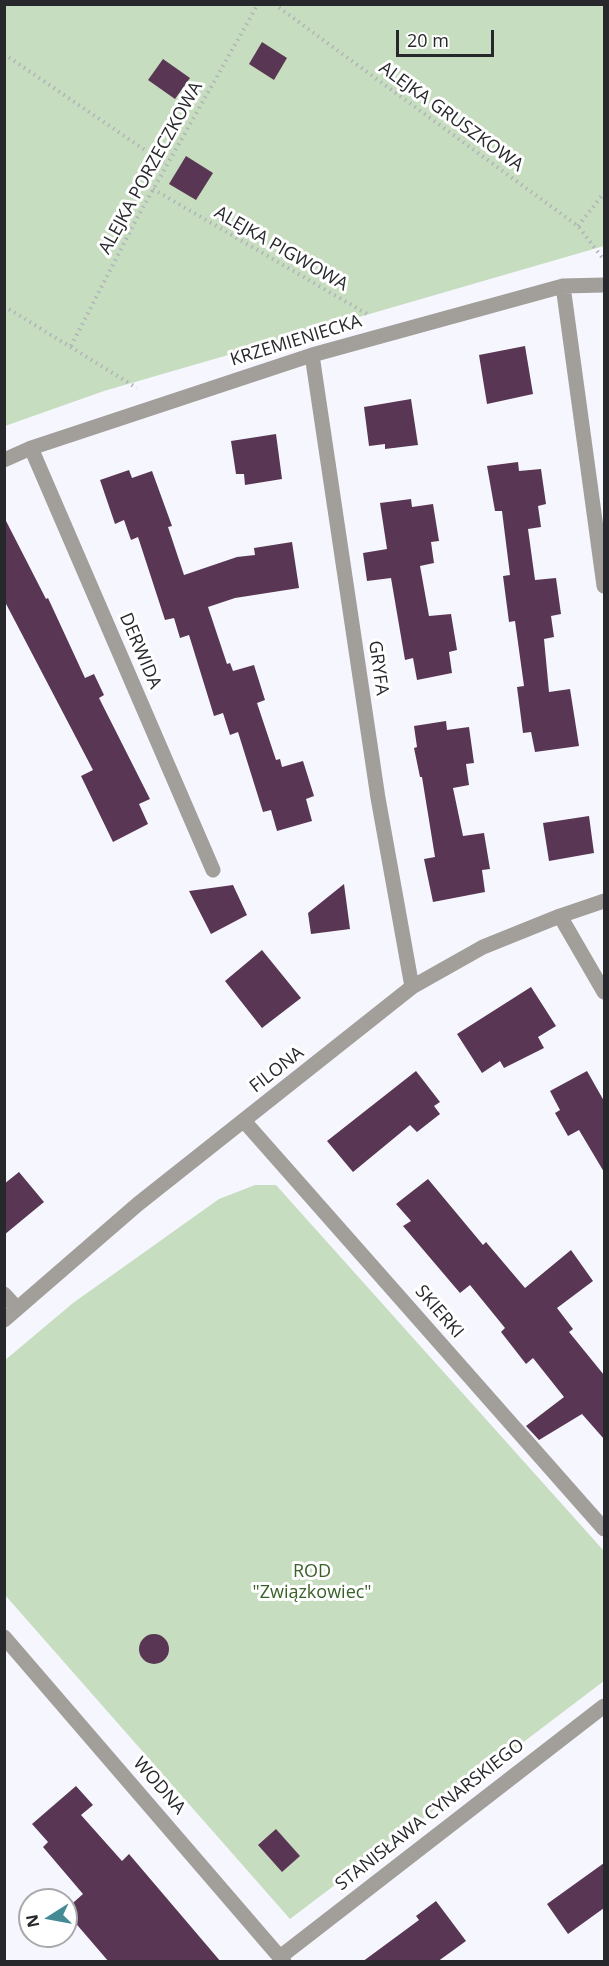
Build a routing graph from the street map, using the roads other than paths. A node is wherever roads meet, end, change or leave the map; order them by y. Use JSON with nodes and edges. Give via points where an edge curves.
{"nodes":[{"id":1,"x":604,"y":285,"type":"edge"},
{"id":2,"x":563,"y":286,"type":"junction"},
{"id":3,"x":312,"y":355,"type":"junction"},
{"id":4,"x":31,"y":448,"type":"junction"},
{"id":5,"x":4,"y":460,"type":"edge"},
{"id":6,"x":604,"y":586,"type":"edge"},
{"id":7,"x":213,"y":870,"type":"dead end"},
{"id":8,"x":604,"y":901,"type":"edge"},
{"id":9,"x":560,"y":916,"type":"junction"},
{"id":10,"x":412,"y":987,"type":"junction"},
{"id":11,"x":604,"y":992,"type":"edge"},
{"id":12,"x":244,"y":1121,"type":"junction"},
{"id":13,"x":4,"y":1294,"type":"edge"},
{"id":14,"x":17,"y":1308,"type":"junction"},
{"id":15,"x":4,"y":1320,"type":"edge"},
{"id":16,"x":604,"y":1529,"type":"edge"},
{"id":17,"x":4,"y":1637,"type":"edge"},
{"id":18,"x":604,"y":1706,"type":"edge"},
{"id":19,"x":282,"y":1959,"type":"edge"}],
"edges":[{"from":1,"to":2,"type":"street","name":"KRZEMIENIECKA"},
{"from":2,"to":3,"type":"street","name":"KRZEMIENIECKA"},
{"from":2,"to":6,"type":"street"},
{"from":3,"to":4,"type":"street","name":"KRZEMIENIECKA"},
{"from":3,"to":10,"type":"street","name":"GRYFA","via":[[378,798]]},
{"from":4,"to":5,"type":"street","name":"KRZEMIENIECKA"},
{"from":4,"to":7,"type":"street","name":"DERWIDA"},
{"from":8,"to":9,"type":"street","name":"FILONA"},
{"from":9,"to":10,"type":"street","name":"FILONA","via":[[483,947]]},
{"from":9,"to":11,"type":"street"},
{"from":10,"to":12,"type":"street","name":"FILONA"},
{"from":12,"to":14,"type":"street","name":"FILONA","via":[[138,1204]]},
{"from":12,"to":16,"type":"street","name":"SKIERKI"},
{"from":13,"to":14,"type":"street"},
{"from":14,"to":15,"type":"street","name":"FILONA"},
{"from":17,"to":19,"type":"street","name":"WODNA"},
{"from":18,"to":19,"type":"street","name":"STANISŁAWA CYNARSKIEGO"}]}
